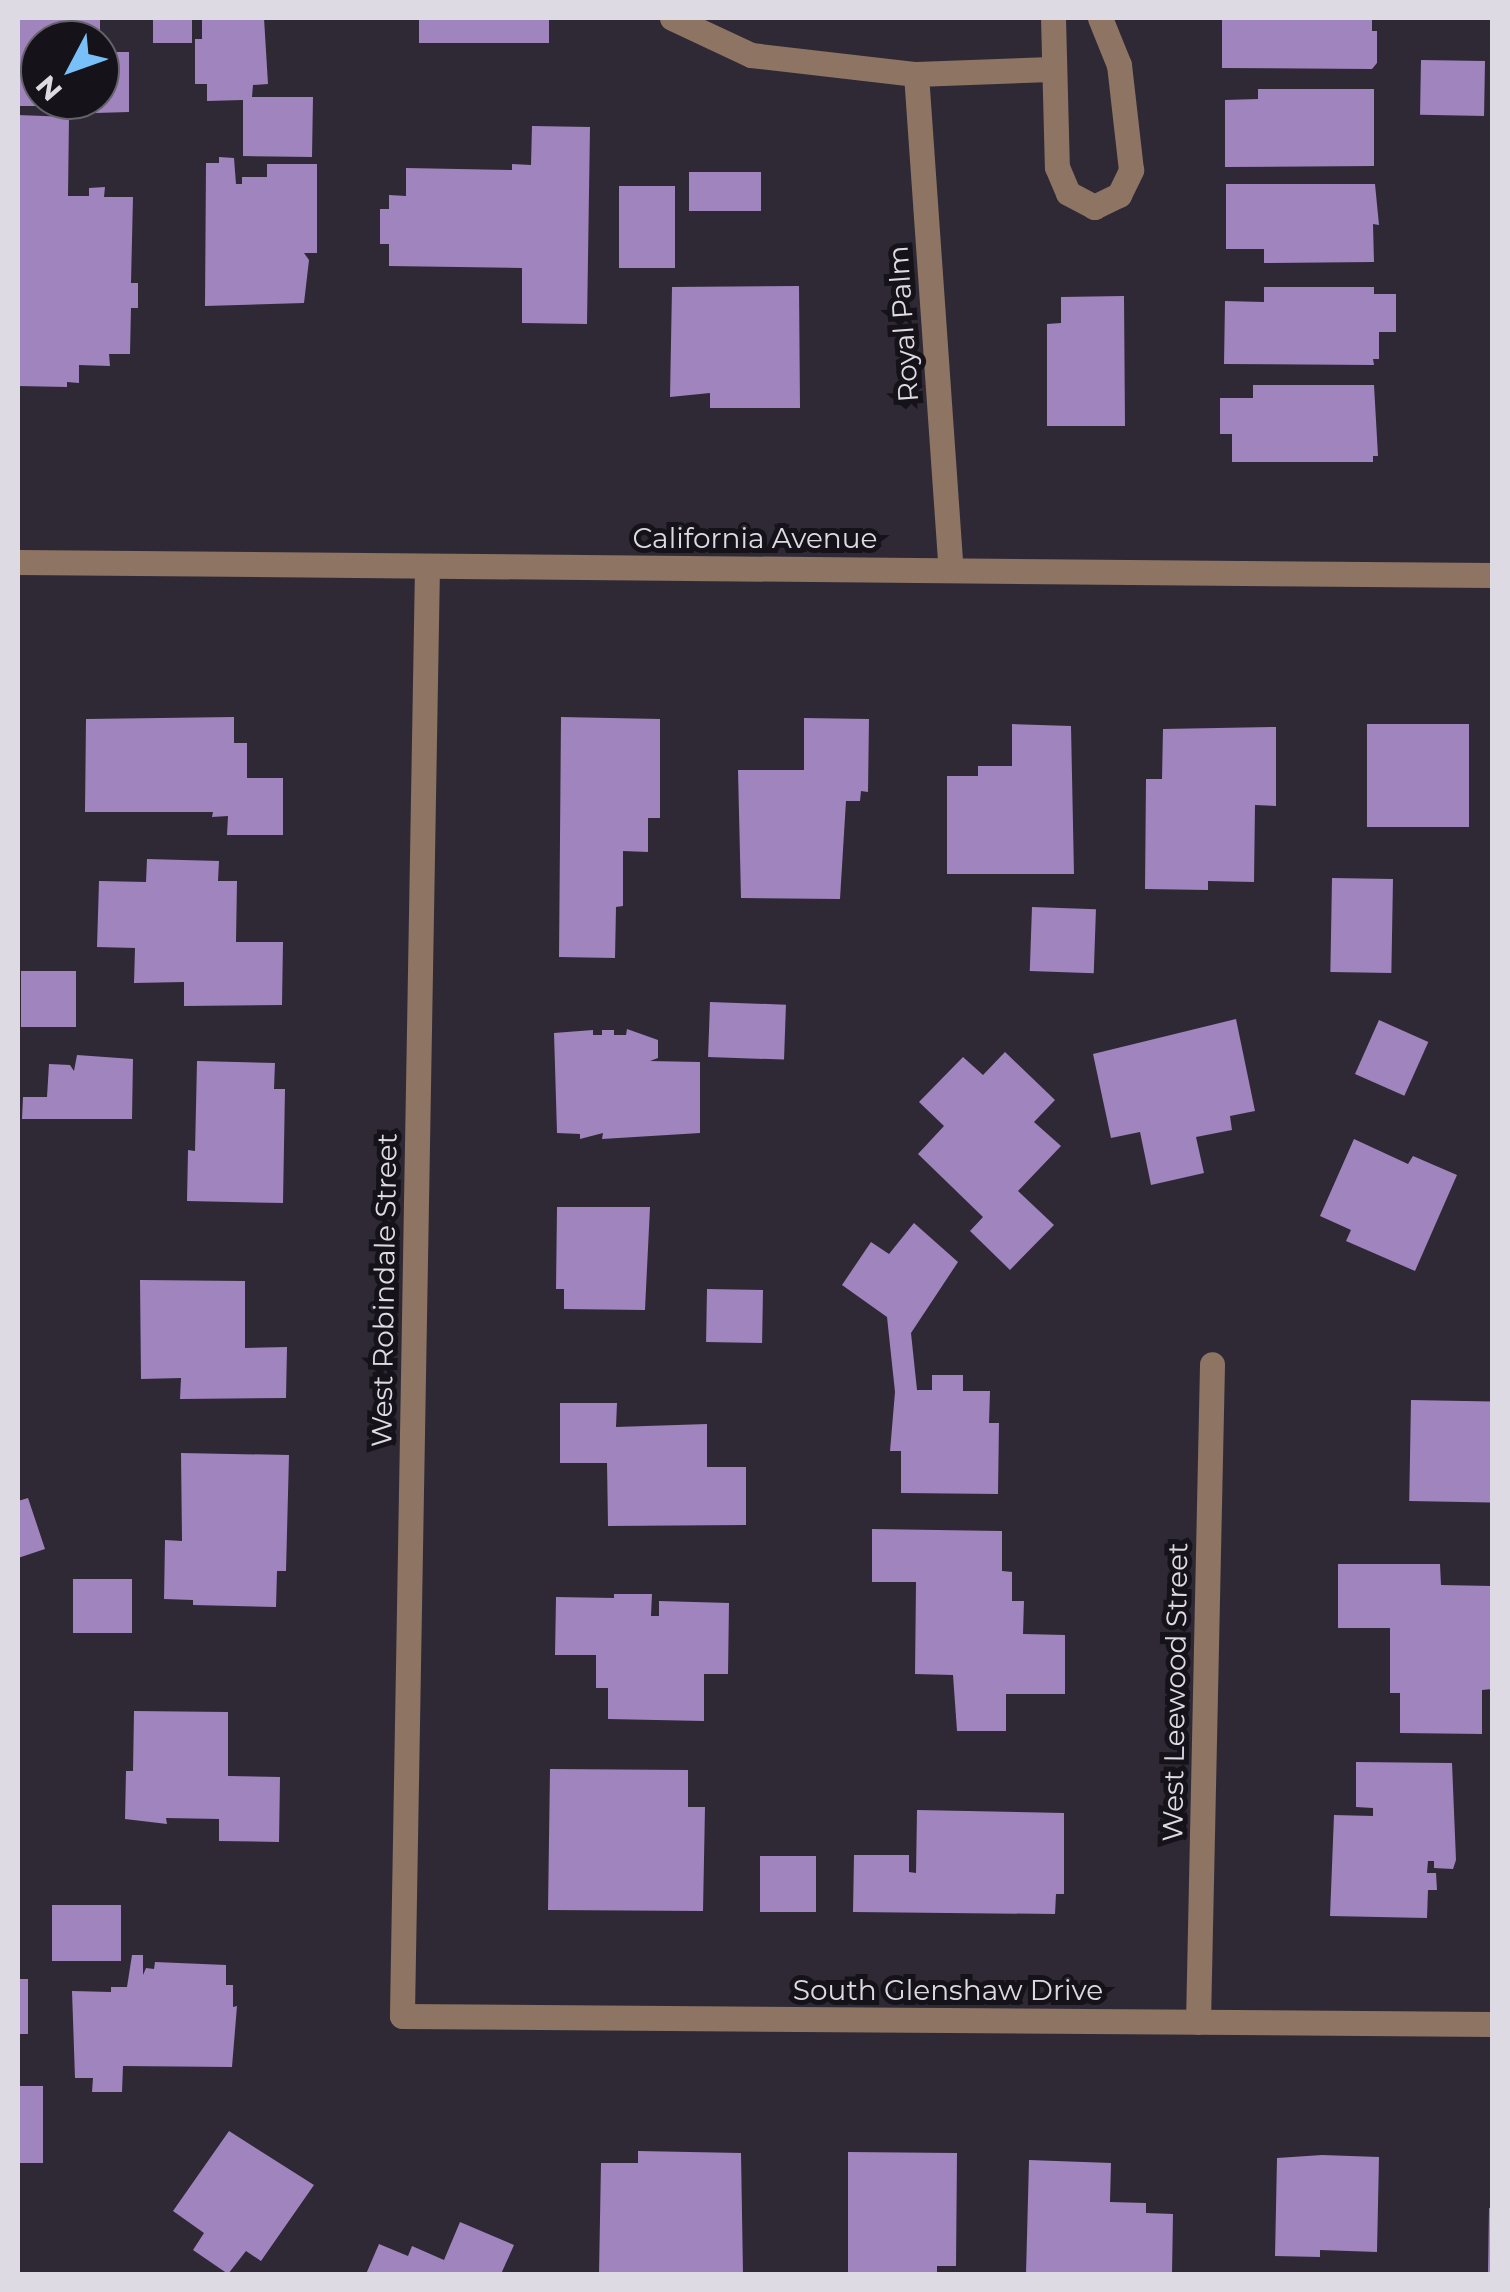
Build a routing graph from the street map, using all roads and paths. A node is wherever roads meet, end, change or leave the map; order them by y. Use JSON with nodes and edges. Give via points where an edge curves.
{"nodes":[{"id":1,"x":672,"y":18,"type":"edge"},
{"id":2,"x":1053,"y":18,"type":"edge"},
{"id":3,"x":1100,"y":18,"type":"edge"},
{"id":4,"x":1051,"y":70,"type":"junction"},
{"id":5,"x":916,"y":74,"type":"junction"},
{"id":6,"x":18,"y":562,"type":"edge"},
{"id":7,"x":427,"y":566,"type":"junction"},
{"id":8,"x":950,"y":570,"type":"junction"},
{"id":9,"x":1492,"y":575,"type":"edge"},
{"id":10,"x":1212,"y":1364,"type":"dead end"},
{"id":11,"x":402,"y":2016,"type":"joint"},
{"id":12,"x":1198,"y":2022,"type":"junction"},
{"id":13,"x":1492,"y":2024,"type":"edge"}],
"edges":[{"from":1,"to":5,"type":"street","via":[[751,54]]},
{"from":2,"to":4,"type":"street"},
{"from":3,"to":4,"type":"street","via":[[1119,66],[1131,170],[1119,196],[1094,206],[1068,193],[1057,167]]},
{"from":4,"to":5,"type":"street"},
{"from":5,"to":8,"type":"street","name":"Royal Palm"},
{"from":6,"to":7,"type":"street","name":"California Avenue"},
{"from":7,"to":8,"type":"street","name":"California Avenue"},
{"from":7,"to":11,"type":"street","name":"West Robindale Street"},
{"from":8,"to":9,"type":"street","name":"California Avenue"},
{"from":10,"to":12,"type":"street","name":"West Leewood Street"},
{"from":11,"to":12,"type":"street","name":"South Glenshaw Drive"},
{"from":12,"to":13,"type":"street","name":"South Glenshaw Drive"}]}
